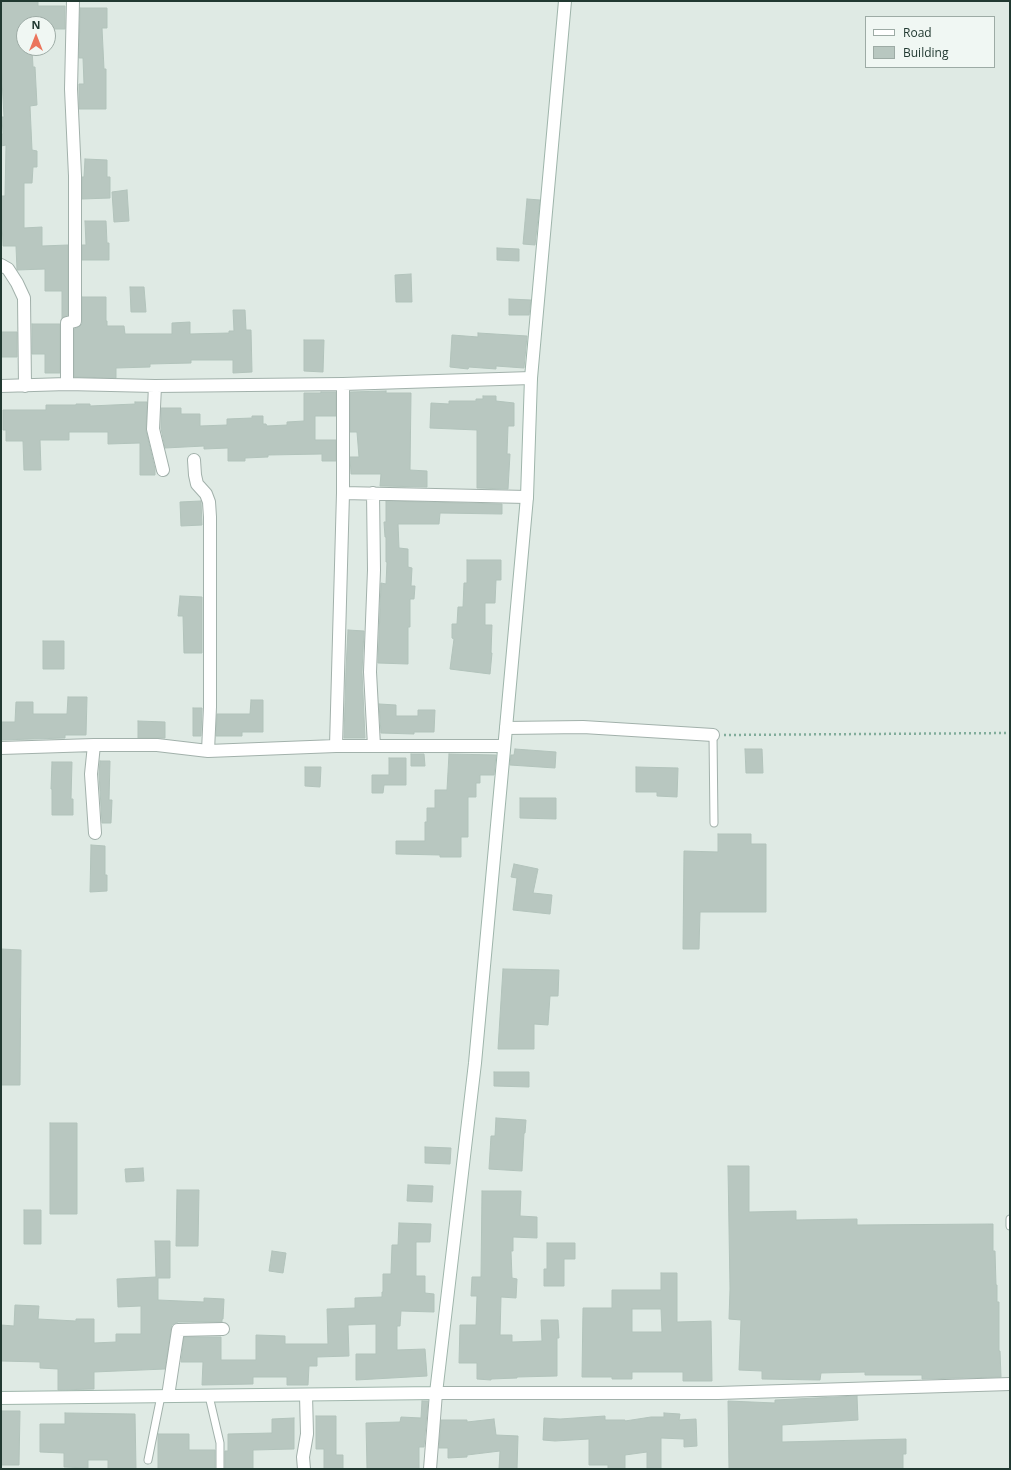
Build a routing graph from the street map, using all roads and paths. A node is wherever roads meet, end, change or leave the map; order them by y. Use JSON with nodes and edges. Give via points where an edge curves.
{"nodes":[{"id":1,"x":72,"y":1,"type":"edge"},
{"id":2,"x":565,"y":1,"type":"edge"},
{"id":3,"x":1,"y":265,"type":"edge"},
{"id":4,"x":531,"y":378,"type":"junction"},
{"id":5,"x":67,"y":384,"type":"junction"},
{"id":6,"x":343,"y":384,"type":"junction"},
{"id":7,"x":1,"y":386,"type":"edge"},
{"id":8,"x":25,"y":386,"type":"junction"},
{"id":9,"x":155,"y":386,"type":"junction"},
{"id":10,"x":194,"y":460,"type":"dead end"},
{"id":11,"x":163,"y":470,"type":"dead end"},
{"id":12,"x":343,"y":493,"type":"junction"},
{"id":13,"x":374,"y":493,"type":"junction"},
{"id":14,"x":528,"y":497,"type":"junction"},
{"id":15,"x":506,"y":728,"type":"junction"},
{"id":16,"x":1010,"y":733,"type":"edge"},
{"id":17,"x":713,"y":735,"type":"junction"},
{"id":18,"x":94,"y":745,"type":"junction"},
{"id":19,"x":336,"y":746,"type":"junction"},
{"id":20,"x":374,"y":746,"type":"junction"},
{"id":21,"x":504,"y":746,"type":"junction"},
{"id":22,"x":1,"y":748,"type":"edge"},
{"id":23,"x":208,"y":751,"type":"junction"},
{"id":24,"x":714,"y":823,"type":"dead end"},
{"id":25,"x":95,"y":833,"type":"dead end"},
{"id":26,"x":1010,"y":1219,"type":"edge"},
{"id":27,"x":1010,"y":1226,"type":"edge"},
{"id":28,"x":224,"y":1329,"type":"dead end"},
{"id":29,"x":1010,"y":1384,"type":"edge"},
{"id":30,"x":436,"y":1393,"type":"junction"},
{"id":31,"x":306,"y":1395,"type":"junction"},
{"id":32,"x":165,"y":1396,"type":"junction"},
{"id":33,"x":209,"y":1396,"type":"junction"},
{"id":34,"x":1,"y":1398,"type":"edge"},
{"id":35,"x":148,"y":1460,"type":"dead end"},
{"id":36,"x":220,"y":1469,"type":"edge"},
{"id":37,"x":304,"y":1469,"type":"edge"},
{"id":38,"x":430,"y":1469,"type":"edge"}],
"edges":[{"from":1,"to":5,"type":"street","via":[[75,321],[67,323]]},
{"from":2,"to":4,"type":"street"},
{"from":3,"to":8,"type":"street","via":[[8,269],[24,298]]},
{"from":4,"to":6,"type":"street"},
{"from":4,"to":14,"type":"street"},
{"from":5,"to":8,"type":"street"},
{"from":5,"to":9,"type":"street"},
{"from":6,"to":9,"type":"street"},
{"from":6,"to":12,"type":"street"},
{"from":7,"to":8,"type":"street"},
{"from":9,"to":11,"type":"street","via":[[153,429]]},
{"from":10,"to":23,"type":"street","via":[[197,484],[206,494],[210,517]]},
{"from":12,"to":13,"type":"street"},
{"from":12,"to":19,"type":"street"},
{"from":13,"to":14,"type":"street"},
{"from":13,"to":20,"type":"street","via":[[370,672]]},
{"from":14,"to":15,"type":"street"},
{"from":15,"to":17,"type":"street","via":[[583,727]]},
{"from":15,"to":21,"type":"street"},
{"from":16,"to":17,"type":"path"},
{"from":17,"to":24,"type":"lane"},
{"from":18,"to":22,"type":"street"},
{"from":18,"to":23,"type":"street","via":[[157,745]]},
{"from":18,"to":25,"type":"street","via":[[91,774]]},
{"from":19,"to":20,"type":"street"},
{"from":19,"to":23,"type":"street"},
{"from":20,"to":21,"type":"street"},
{"from":21,"to":30,"type":"street","via":[[475,1063]]},
{"from":26,"to":27,"type":"lane"},
{"from":28,"to":32,"type":"street","via":[[178,1330]]},
{"from":29,"to":30,"type":"street","via":[[718,1393]]},
{"from":30,"to":31,"type":"street"},
{"from":30,"to":38,"type":"street"},
{"from":31,"to":33,"type":"street"},
{"from":31,"to":37,"type":"street","via":[[307,1434],[303,1457]]},
{"from":32,"to":33,"type":"street"},
{"from":32,"to":34,"type":"street"},
{"from":32,"to":35,"type":"lane"},
{"from":33,"to":36,"type":"lane","via":[[220,1443]]}]}
